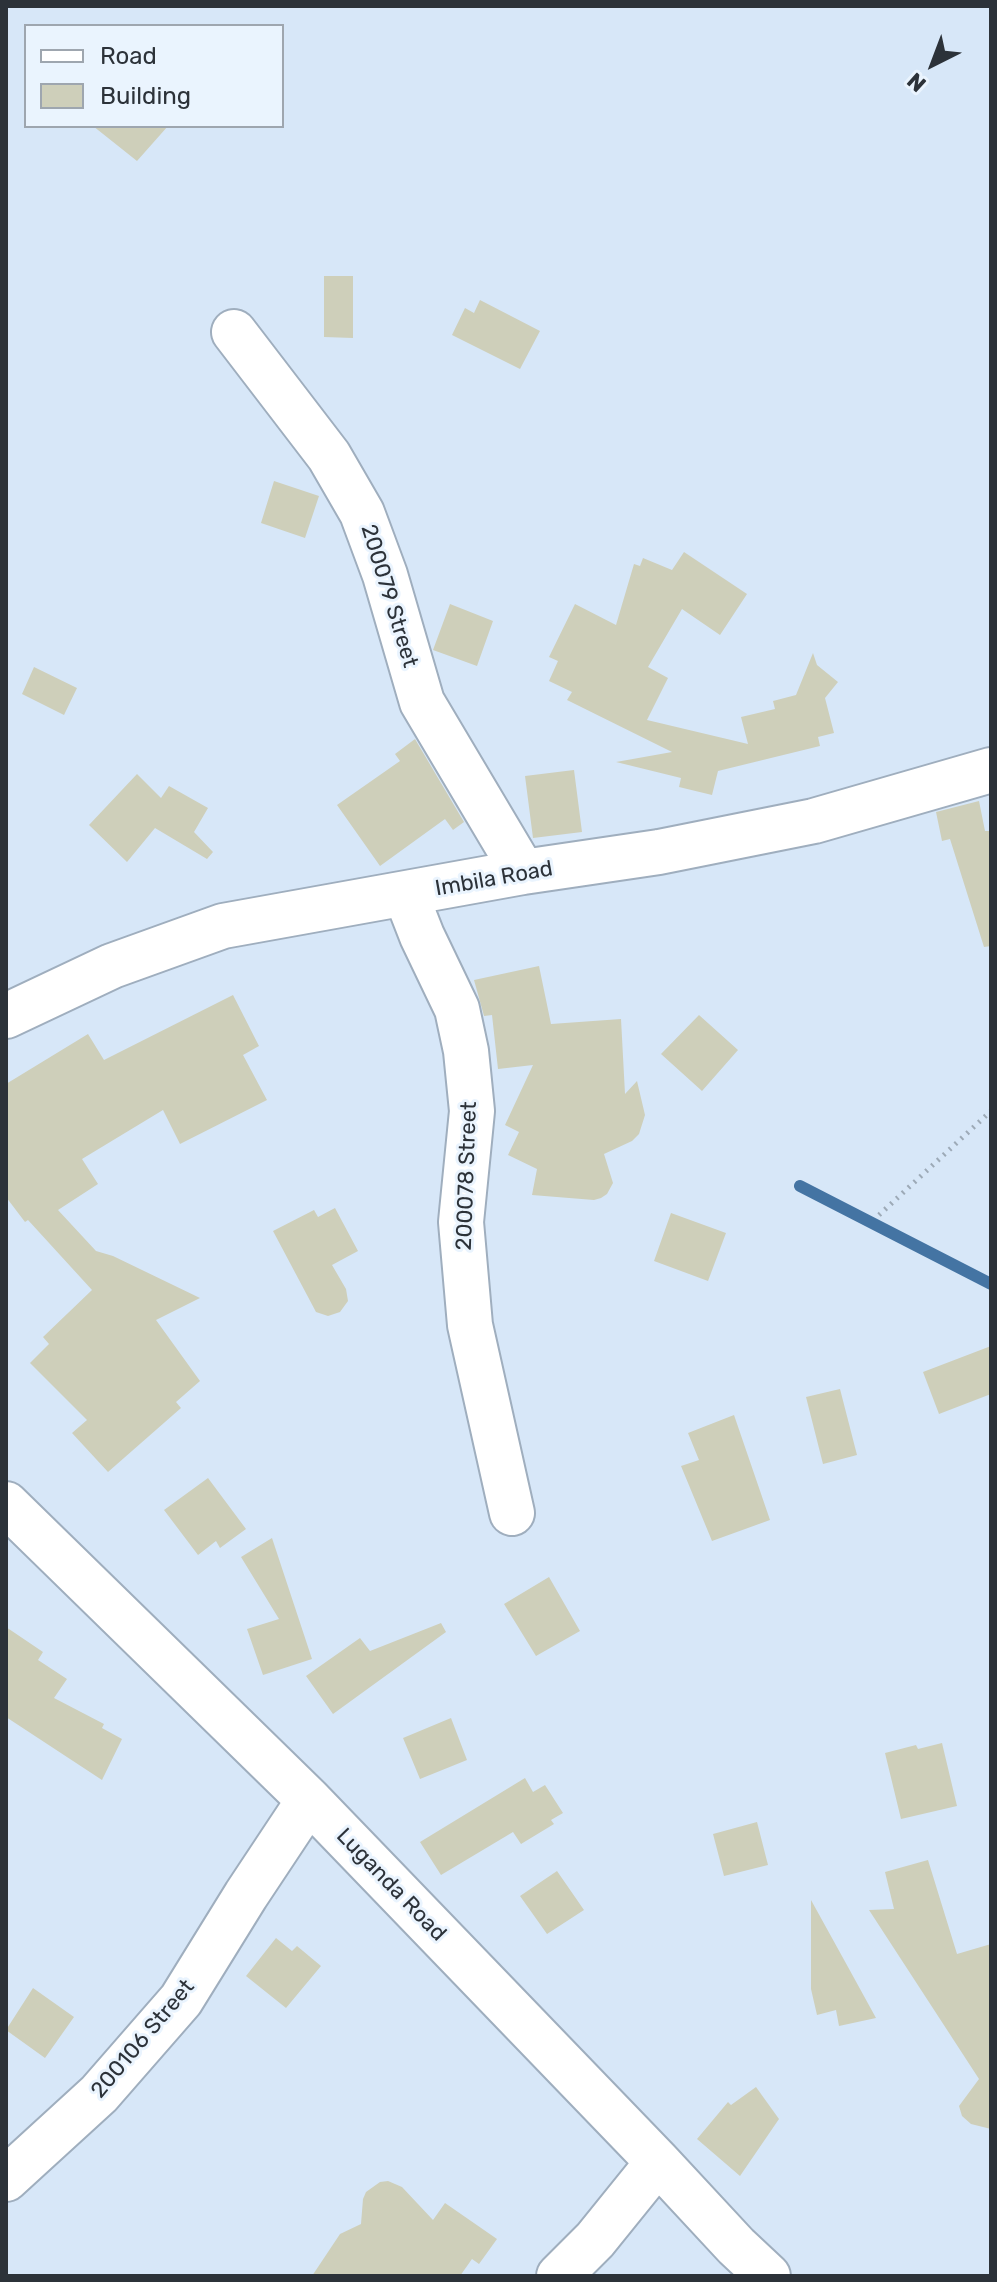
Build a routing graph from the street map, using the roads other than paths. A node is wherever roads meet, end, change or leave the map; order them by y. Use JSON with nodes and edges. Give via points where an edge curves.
{"nodes":[{"id":1,"x":234,"y":332,"type":"dead end"},
{"id":2,"x":991,"y":770,"type":"edge"},
{"id":3,"x":523,"y":872,"type":"junction"},
{"id":4,"x":406,"y":895,"type":"junction"},
{"id":5,"x":6,"y":1016,"type":"edge"},
{"id":6,"x":6,"y":1504,"type":"edge"},
{"id":7,"x":512,"y":1513,"type":"dead end"},
{"id":8,"x":309,"y":1800,"type":"junction"},
{"id":9,"x":658,"y":2162,"type":"junction"},
{"id":10,"x":6,"y":2179,"type":"edge"},
{"id":11,"x":559,"y":2276,"type":"edge"},
{"id":12,"x":768,"y":2276,"type":"edge"}],
"edges":[{"from":1,"to":3,"type":"street","name":"200079 Street","via":[[329,456],[362,513],[422,702]]},
{"from":2,"to":3,"type":"street","name":"Imbila Road","via":[[814,821]]},
{"from":3,"to":4,"type":"street","name":"Imbila Road"},
{"from":4,"to":5,"type":"street","name":"Imbila Road","via":[[223,926],[112,966]]},
{"from":4,"to":7,"type":"street","name":"200078 Street","via":[[457,1009],[466,1051],[472,1111],[461,1222],[470,1325]]},
{"from":6,"to":8,"type":"street","name":"Luganda Road"},
{"from":8,"to":9,"type":"street","name":"Luganda Road"},
{"from":8,"to":10,"type":"street","name":"200106 Street","via":[[181,2000],[99,2094]]},
{"from":9,"to":11,"type":"street"},
{"from":9,"to":12,"type":"street","name":"Luganda Road"}]}
